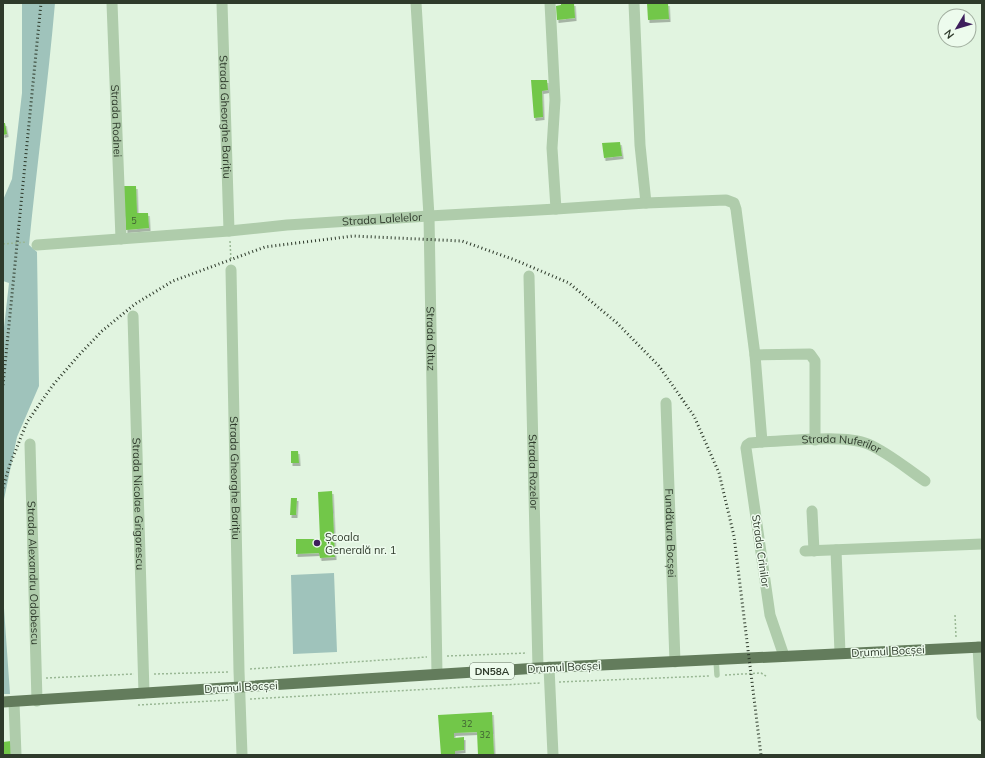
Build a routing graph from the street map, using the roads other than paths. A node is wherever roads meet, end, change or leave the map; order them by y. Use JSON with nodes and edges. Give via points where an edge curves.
{"nodes":[{"id":1,"x":112,"y":3,"type":"edge"},
{"id":2,"x":222,"y":3,"type":"edge"},
{"id":3,"x":416,"y":3,"type":"edge"},
{"id":4,"x":550,"y":3,"type":"edge"},
{"id":5,"x":634,"y":3,"type":"edge"},
{"id":6,"x":646,"y":203,"type":"junction"},
{"id":7,"x":556,"y":209,"type":"junction"},
{"id":8,"x":429,"y":216,"type":"junction"},
{"id":9,"x":229,"y":231,"type":"junction"},
{"id":10,"x":121,"y":239,"type":"junction"},
{"id":11,"x":37,"y":245,"type":"road end"},
{"id":12,"x":231,"y":270,"type":"road end"},
{"id":13,"x":529,"y":276,"type":"dead end"},
{"id":14,"x":133,"y":316,"type":"dead end"},
{"id":15,"x":755,"y":355,"type":"junction"},
{"id":16,"x":666,"y":403,"type":"dead end"},
{"id":17,"x":815,"y":440,"type":"junction"},
{"id":18,"x":762,"y":442,"type":"junction"},
{"id":19,"x":30,"y":444,"type":"dead end"},
{"id":20,"x":747,"y":445,"type":"joint"},
{"id":21,"x":925,"y":481,"type":"dead end"},
{"id":22,"x":812,"y":511,"type":"dead end"},
{"id":23,"x":982,"y":544,"type":"edge"},
{"id":24,"x":836,"y":550,"type":"junction"},
{"id":25,"x":980,"y":647,"type":"edge"},
{"id":26,"x":840,"y":653,"type":"junction"},
{"id":27,"x":784,"y":656,"type":"junction"},
{"id":28,"x":716,"y":659,"type":"junction"},
{"id":29,"x":675,"y":662,"type":"junction"},
{"id":30,"x":544,"y":668,"type":"junction"},
{"id":31,"x":437,"y":674,"type":"junction"},
{"id":32,"x":717,"y":675,"type":"road end"},
{"id":33,"x":240,"y":687,"type":"junction"},
{"id":34,"x":144,"y":693,"type":"junction"},
{"id":35,"x":36,"y":701,"type":"junction"},
{"id":36,"x":8,"y":702,"type":"edge"},
{"id":37,"x":982,"y":716,"type":"edge"},
{"id":38,"x":16,"y":755,"type":"edge"},
{"id":39,"x":242,"y":755,"type":"edge"},
{"id":40,"x":553,"y":755,"type":"edge"}],
"edges":[{"from":1,"to":10,"type":"street","name":"Strada Rodnei"},
{"from":2,"to":9,"type":"street","name":"Strada Gheorghe Barițiu"},
{"from":3,"to":8,"type":"street","name":"Strada Oituz"},
{"from":4,"to":7,"type":"street","via":[[555,100],[552,148]]},
{"from":5,"to":6,"type":"street","via":[[640,145]]},
{"from":6,"to":7,"type":"street","name":"Strada Lalelelor"},
{"from":6,"to":15,"type":"street","name":"Strada Lalelelor","via":[[726,200],[734,203]]},
{"from":7,"to":8,"type":"street","name":"Strada Lalelelor"},
{"from":8,"to":9,"type":"street","name":"Strada Lalelelor"},
{"from":8,"to":31,"type":"street","name":"Strada Oituz"},
{"from":9,"to":10,"type":"street","name":"Strada Lalelelor"},
{"from":10,"to":11,"type":"street","name":"Strada Lalelelor"},
{"from":12,"to":33,"type":"street","name":"Strada Gheorghe Barițiu"},
{"from":13,"to":30,"type":"street","name":"Strada Rozelor","via":[[538,653]]},
{"from":14,"to":34,"type":"street","name":"Strada Nicolae Grigorescu"},
{"from":15,"to":17,"type":"street","via":[[810,354],[815,361]]},
{"from":15,"to":18,"type":"street"},
{"from":16,"to":29,"type":"street","name":"Fundătura Bocșei"},
{"from":17,"to":18,"type":"street","name":"Strada Nuferilor"},
{"from":17,"to":21,"type":"street","name":"Strada Nuferilor","via":[[849,439],[868,444]]},
{"from":18,"to":20,"type":"street","name":"Strada Nuferilor"},
{"from":19,"to":35,"type":"street","name":"Strada Alexandru Odobescu"},
{"from":20,"to":27,"type":"street","name":"Strada Crinilor","via":[[770,615]]},
{"from":22,"to":24,"type":"street","via":[[810,551]]},
{"from":23,"to":24,"type":"street"},
{"from":24,"to":26,"type":"street"},
{"from":25,"to":26,"type":"main road","name":"Drumul Bocșei","number":"DN58A"},
{"from":25,"to":37,"type":"street"},
{"from":26,"to":27,"type":"main road","name":"Drumul Bocșei","number":"DN58A"},
{"from":27,"to":28,"type":"main road","name":"Drumul Bocșei","number":"DN58A"},
{"from":28,"to":29,"type":"main road","name":"Drumul Bocșei","number":"DN58A"},
{"from":28,"to":32,"type":"lane"},
{"from":29,"to":30,"type":"main road","name":"Drumul Bocșei","number":"DN58A"},
{"from":30,"to":31,"type":"main road","name":"Drumul Bocșei","number":"DN58A"},
{"from":30,"to":40,"type":"street","name":"Strada Rozelor"},
{"from":31,"to":33,"type":"main road","name":"Drumul Bocșei","number":"DN58A"},
{"from":33,"to":34,"type":"main road","name":"Drumul Bocșei","number":"DN58A"},
{"from":33,"to":39,"type":"street","name":"Strada Gheorghe Barițiu"},
{"from":34,"to":35,"type":"main road","name":"Drumul Bocșei","number":"DN58A"},
{"from":35,"to":36,"type":"main road","name":"Drumul Bocșei","number":"DN58A"},
{"from":36,"to":38,"type":"street"}]}
